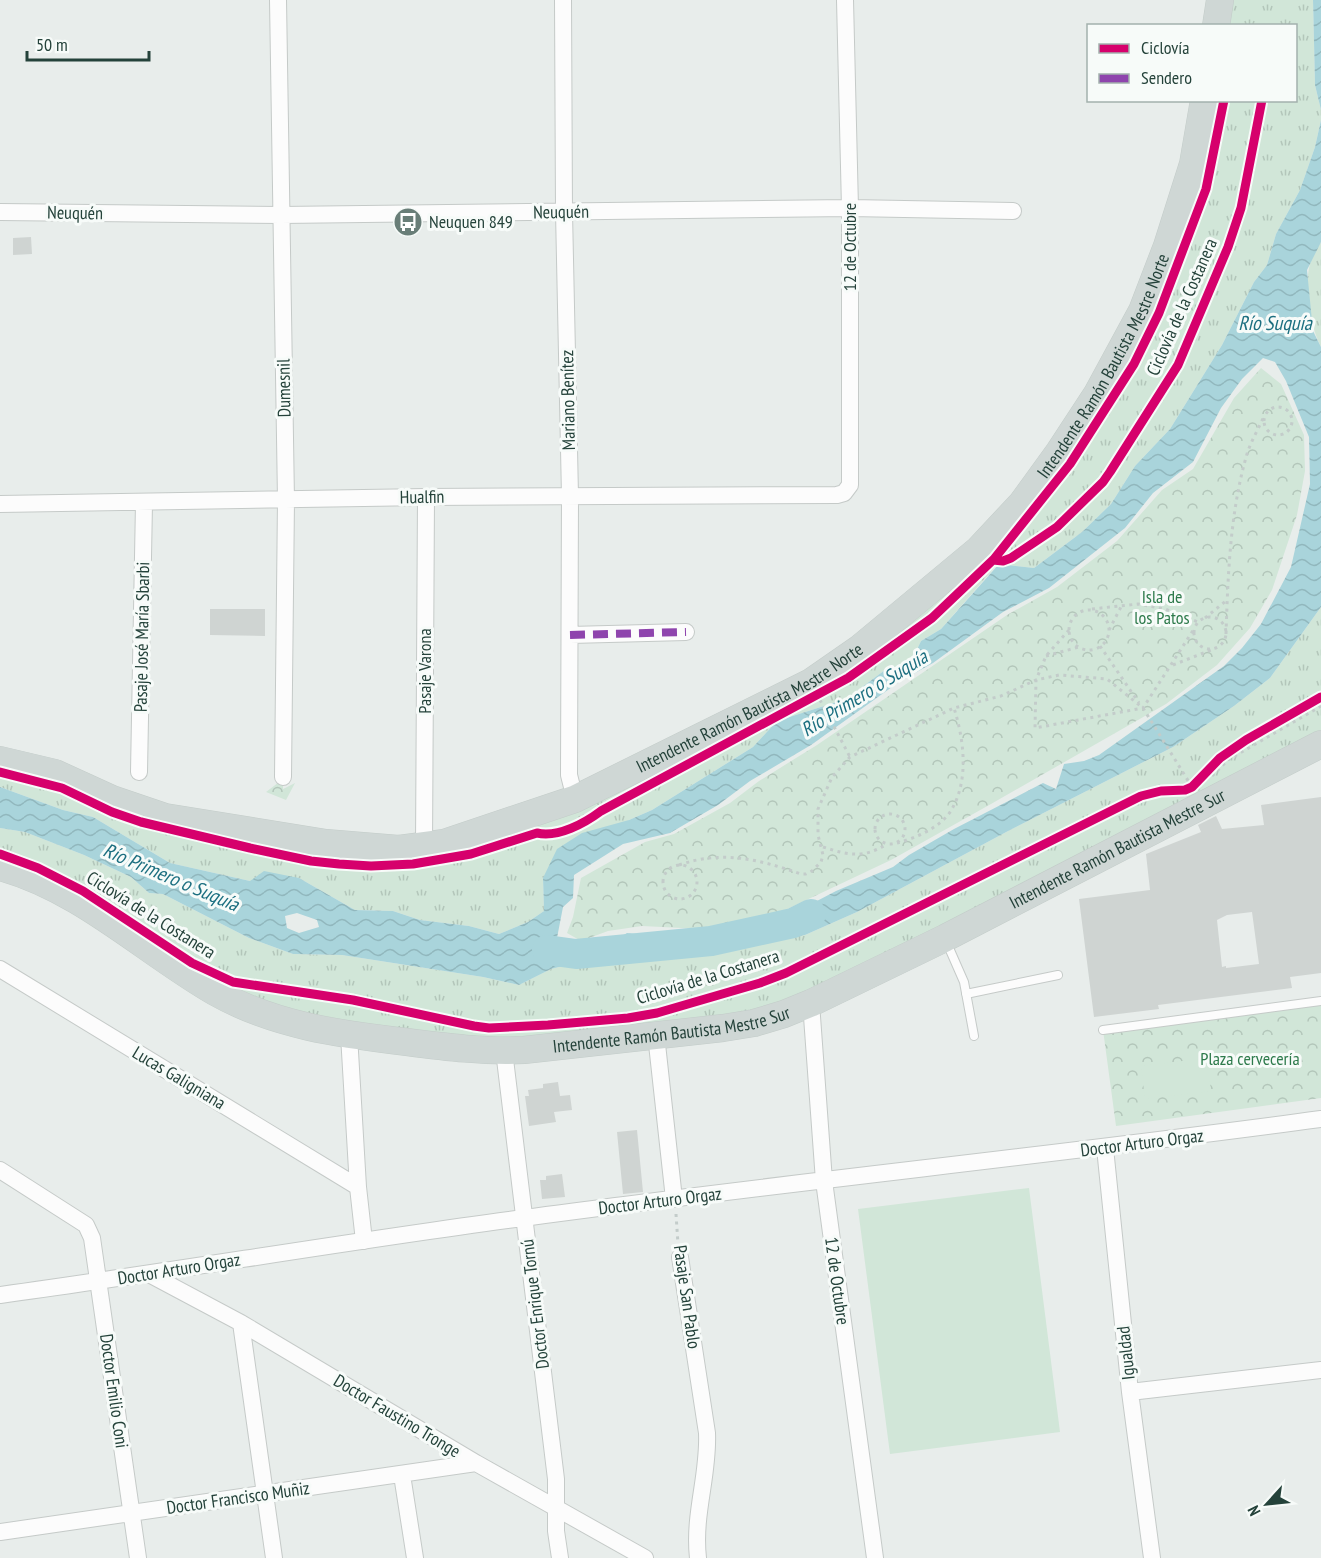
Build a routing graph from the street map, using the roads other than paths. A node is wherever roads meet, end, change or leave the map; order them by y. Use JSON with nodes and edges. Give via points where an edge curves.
{"nodes":[{"id":1,"x":278,"y":0,"type":"edge"},
{"id":2,"x":562,"y":0,"type":"edge"},
{"id":3,"x":845,"y":0,"type":"edge"},
{"id":4,"x":1220,"y":0,"type":"edge"},
{"id":5,"x":1216,"y":24,"type":"edge"},
{"id":6,"x":1204,"y":102,"type":"edge"},
{"id":7,"x":850,"y":208,"type":"junction"},
{"id":8,"x":1013,"y":211,"type":"dead end"},
{"id":9,"x":0,"y":212,"type":"edge"},
{"id":10,"x":564,"y":213,"type":"junction"},
{"id":11,"x":280,"y":215,"type":"junction"},
{"id":12,"x":844,"y":493,"type":"joint"},
{"id":13,"x":0,"y":496,"type":"edge"},
{"id":14,"x":570,"y":496,"type":"junction"},
{"id":15,"x":426,"y":497,"type":"junction"},
{"id":16,"x":286,"y":500,"type":"junction"},
{"id":17,"x":144,"y":503,"type":"junction"},
{"id":18,"x":0,"y":504,"type":"edge"},
{"id":19,"x":0,"y":520,"type":"edge"},
{"id":20,"x":686,"y":632,"type":"dead end"},
{"id":21,"x":570,"y":635,"type":"junction"},
{"id":22,"x":1321,"y":744,"type":"edge"},
{"id":23,"x":0,"y":760,"type":"edge"},
{"id":24,"x":139,"y":772,"type":"dead end"},
{"id":25,"x":283,"y":777,"type":"dead end"},
{"id":26,"x":575,"y":799,"type":"junction"},
{"id":27,"x":424,"y":846,"type":"junction"},
{"id":28,"x":0,"y":867,"type":"edge"},
{"id":29,"x":945,"y":938,"type":"junction"},
{"id":30,"x":0,"y":969,"type":"edge"},
{"id":31,"x":1058,"y":975,"type":"dead end"},
{"id":32,"x":966,"y":994,"type":"junction"},
{"id":33,"x":1321,"y":1001,"type":"edge"},
{"id":34,"x":811,"y":1003,"type":"junction"},
{"id":35,"x":1103,"y":1030,"type":"dead end"},
{"id":36,"x":349,"y":1035,"type":"junction"},
{"id":37,"x":656,"y":1035,"type":"junction"},
{"id":38,"x":974,"y":1036,"type":"dead end"},
{"id":39,"x":504,"y":1051,"type":"junction"},
{"id":40,"x":1321,"y":1119,"type":"edge"},
{"id":41,"x":1105,"y":1148,"type":"junction"},
{"id":42,"x":0,"y":1170,"type":"edge"},
{"id":43,"x":824,"y":1181,"type":"junction"},
{"id":44,"x":358,"y":1187,"type":"junction"},
{"id":45,"x":674,"y":1199,"type":"junction"},
{"id":46,"x":525,"y":1218,"type":"junction"},
{"id":47,"x":364,"y":1240,"type":"junction"},
{"id":48,"x":680,"y":1257,"type":"road end"},
{"id":49,"x":149,"y":1274,"type":"junction"},
{"id":50,"x":99,"y":1281,"type":"junction"},
{"id":51,"x":0,"y":1295,"type":"edge"},
{"id":52,"x":241,"y":1323,"type":"junction"},
{"id":53,"x":1321,"y":1370,"type":"edge"},
{"id":54,"x":1130,"y":1392,"type":"junction"},
{"id":55,"x":476,"y":1463,"type":"junction"},
{"id":56,"x":402,"y":1475,"type":"junction"},
{"id":57,"x":265,"y":1494,"type":"junction"},
{"id":58,"x":556,"y":1507,"type":"junction"},
{"id":59,"x":131,"y":1513,"type":"junction"},
{"id":60,"x":0,"y":1532,"type":"edge"},
{"id":61,"x":138,"y":1558,"type":"edge"},
{"id":62,"x":274,"y":1558,"type":"edge"},
{"id":63,"x":414,"y":1558,"type":"edge"},
{"id":64,"x":561,"y":1558,"type":"edge"},
{"id":65,"x":645,"y":1558,"type":"edge"},
{"id":66,"x":698,"y":1558,"type":"edge"},
{"id":67,"x":874,"y":1558,"type":"edge"},
{"id":68,"x":1152,"y":1558,"type":"edge"}],
"edges":[{"from":1,"to":11,"type":"street","name":"Dumesnil"},
{"from":2,"to":10,"type":"street","name":"Mariano Benítez"},
{"from":3,"to":7,"type":"street","name":"12 de Octubre"},
{"from":4,"to":5,"type":"main road"},
{"from":6,"to":26,"type":"main road","name":"Intendente Ramón Bautista Mestre Norte","via":[[1193,164],[1142,311],[1097,394],[1022,502],[998,529],[957,569],[860,648],[811,682]]},
{"from":7,"to":8,"type":"street","name":"Neuquén"},
{"from":7,"to":10,"type":"street","name":"Neuquén"},
{"from":7,"to":12,"type":"street","name":"12 de Octubre","via":[[850,485]]},
{"from":9,"to":11,"type":"street","name":"Neuquén"},
{"from":10,"to":11,"type":"street","name":"Neuquén"},
{"from":10,"to":14,"type":"street","name":"Mariano Benítez"},
{"from":11,"to":16,"type":"street","name":"Dumesnil"},
{"from":12,"to":14,"type":"street","name":"Hualfin"},
{"from":13,"to":18,"type":"street"},
{"from":14,"to":15,"type":"street","name":"Hualfin"},
{"from":14,"to":21,"type":"street","name":"Mariano Benítez"},
{"from":15,"to":16,"type":"street","name":"Hualfin"},
{"from":15,"to":27,"type":"street","name":"Pasaje Varona"},
{"from":16,"to":17,"type":"street","name":"Hualfin"},
{"from":16,"to":25,"type":"street","name":"Dumesnil"},
{"from":17,"to":18,"type":"street","name":"Hualfin"},
{"from":17,"to":24,"type":"street","name":"Pasaje José María Sbarbi"},
{"from":18,"to":19,"type":"street"},
{"from":20,"to":21,"type":"street"},
{"from":21,"to":26,"type":"street","name":"Mariano Benítez","via":[[568,775]]},
{"from":22,"to":29,"type":"main road","name":"Intendente Ramón Bautista Mestre Sur"},
{"from":23,"to":27,"type":"main road","name":"Intendente Ramón Bautista Mestre Norte","via":[[55,773],[165,817],[326,843],[399,849]]},
{"from":26,"to":27,"type":"main road","name":"Intendente Ramón Bautista Mestre Norte","via":[[444,843]]},
{"from":28,"to":36,"type":"main road","name":"Intendente Ramón Bautista Mestre Sur","via":[[87,906],[242,1006],[319,1031]]},
{"from":29,"to":32,"type":"lane"},
{"from":29,"to":34,"type":"main road","name":"Intendente Ramón Bautista Mestre Sur"},
{"from":30,"to":44,"type":"street","name":"Lucas Galigniana"},
{"from":31,"to":32,"type":"lane"},
{"from":32,"to":38,"type":"lane"},
{"from":33,"to":35,"type":"lane"},
{"from":34,"to":37,"type":"main road","name":"Intendente Ramón Bautista Mestre Sur","via":[[754,1023]]},
{"from":34,"to":43,"type":"street","name":"12 de Octubre"},
{"from":36,"to":39,"type":"main road","name":"Intendente Ramón Bautista Mestre Sur"},
{"from":36,"to":44,"type":"street"},
{"from":37,"to":39,"type":"main road","name":"Intendente Ramón Bautista Mestre Sur"},
{"from":37,"to":45,"type":"street"},
{"from":39,"to":46,"type":"street","name":"Doctor Enrique Tornú"},
{"from":40,"to":41,"type":"street","name":"Doctor Arturo Orgaz"},
{"from":41,"to":43,"type":"street","name":"Doctor Arturo Orgaz"},
{"from":41,"to":54,"type":"street","name":"Igualdad"},
{"from":42,"to":50,"type":"street","name":"Doctor Emilio Coni","via":[[86,1225],[93,1238]]},
{"from":43,"to":45,"type":"street","name":"Doctor Arturo Orgaz"},
{"from":43,"to":67,"type":"street","name":"12 de Octubre"},
{"from":44,"to":47,"type":"street"},
{"from":45,"to":46,"type":"street","name":"Doctor Arturo Orgaz"},
{"from":46,"to":47,"type":"street","name":"Doctor Arturo Orgaz"},
{"from":46,"to":58,"type":"street","name":"Doctor Enrique Tornú"},
{"from":47,"to":49,"type":"street","name":"Doctor Arturo Orgaz"},
{"from":48,"to":66,"type":"street","name":"Pasaje San Pablo","via":[[708,1447],[697,1519]]},
{"from":49,"to":50,"type":"street","name":"Doctor Arturo Orgaz"},
{"from":49,"to":52,"type":"street","name":"Doctor Faustino Tronge"},
{"from":50,"to":51,"type":"street","name":"Doctor Arturo Orgaz"},
{"from":50,"to":59,"type":"street","name":"Doctor Emilio Coni"},
{"from":52,"to":55,"type":"street","name":"Doctor Faustino Tronge"},
{"from":52,"to":57,"type":"street"},
{"from":53,"to":54,"type":"street"},
{"from":54,"to":68,"type":"street","name":"Igualdad"},
{"from":55,"to":56,"type":"street","name":"Doctor Francisco Muñiz"},
{"from":55,"to":58,"type":"street","name":"Doctor Faustino Tronge"},
{"from":56,"to":57,"type":"street","name":"Doctor Francisco Muñiz"},
{"from":56,"to":63,"type":"street"},
{"from":57,"to":59,"type":"street","name":"Doctor Francisco Muñiz"},
{"from":57,"to":62,"type":"street"},
{"from":58,"to":64,"type":"street","name":"Doctor Enrique Tornú"},
{"from":58,"to":65,"type":"street","name":"Doctor Faustino Tronge"},
{"from":59,"to":60,"type":"street","name":"Doctor Francisco Muñiz"},
{"from":59,"to":61,"type":"street","name":"Doctor Emilio Coni"}]}
